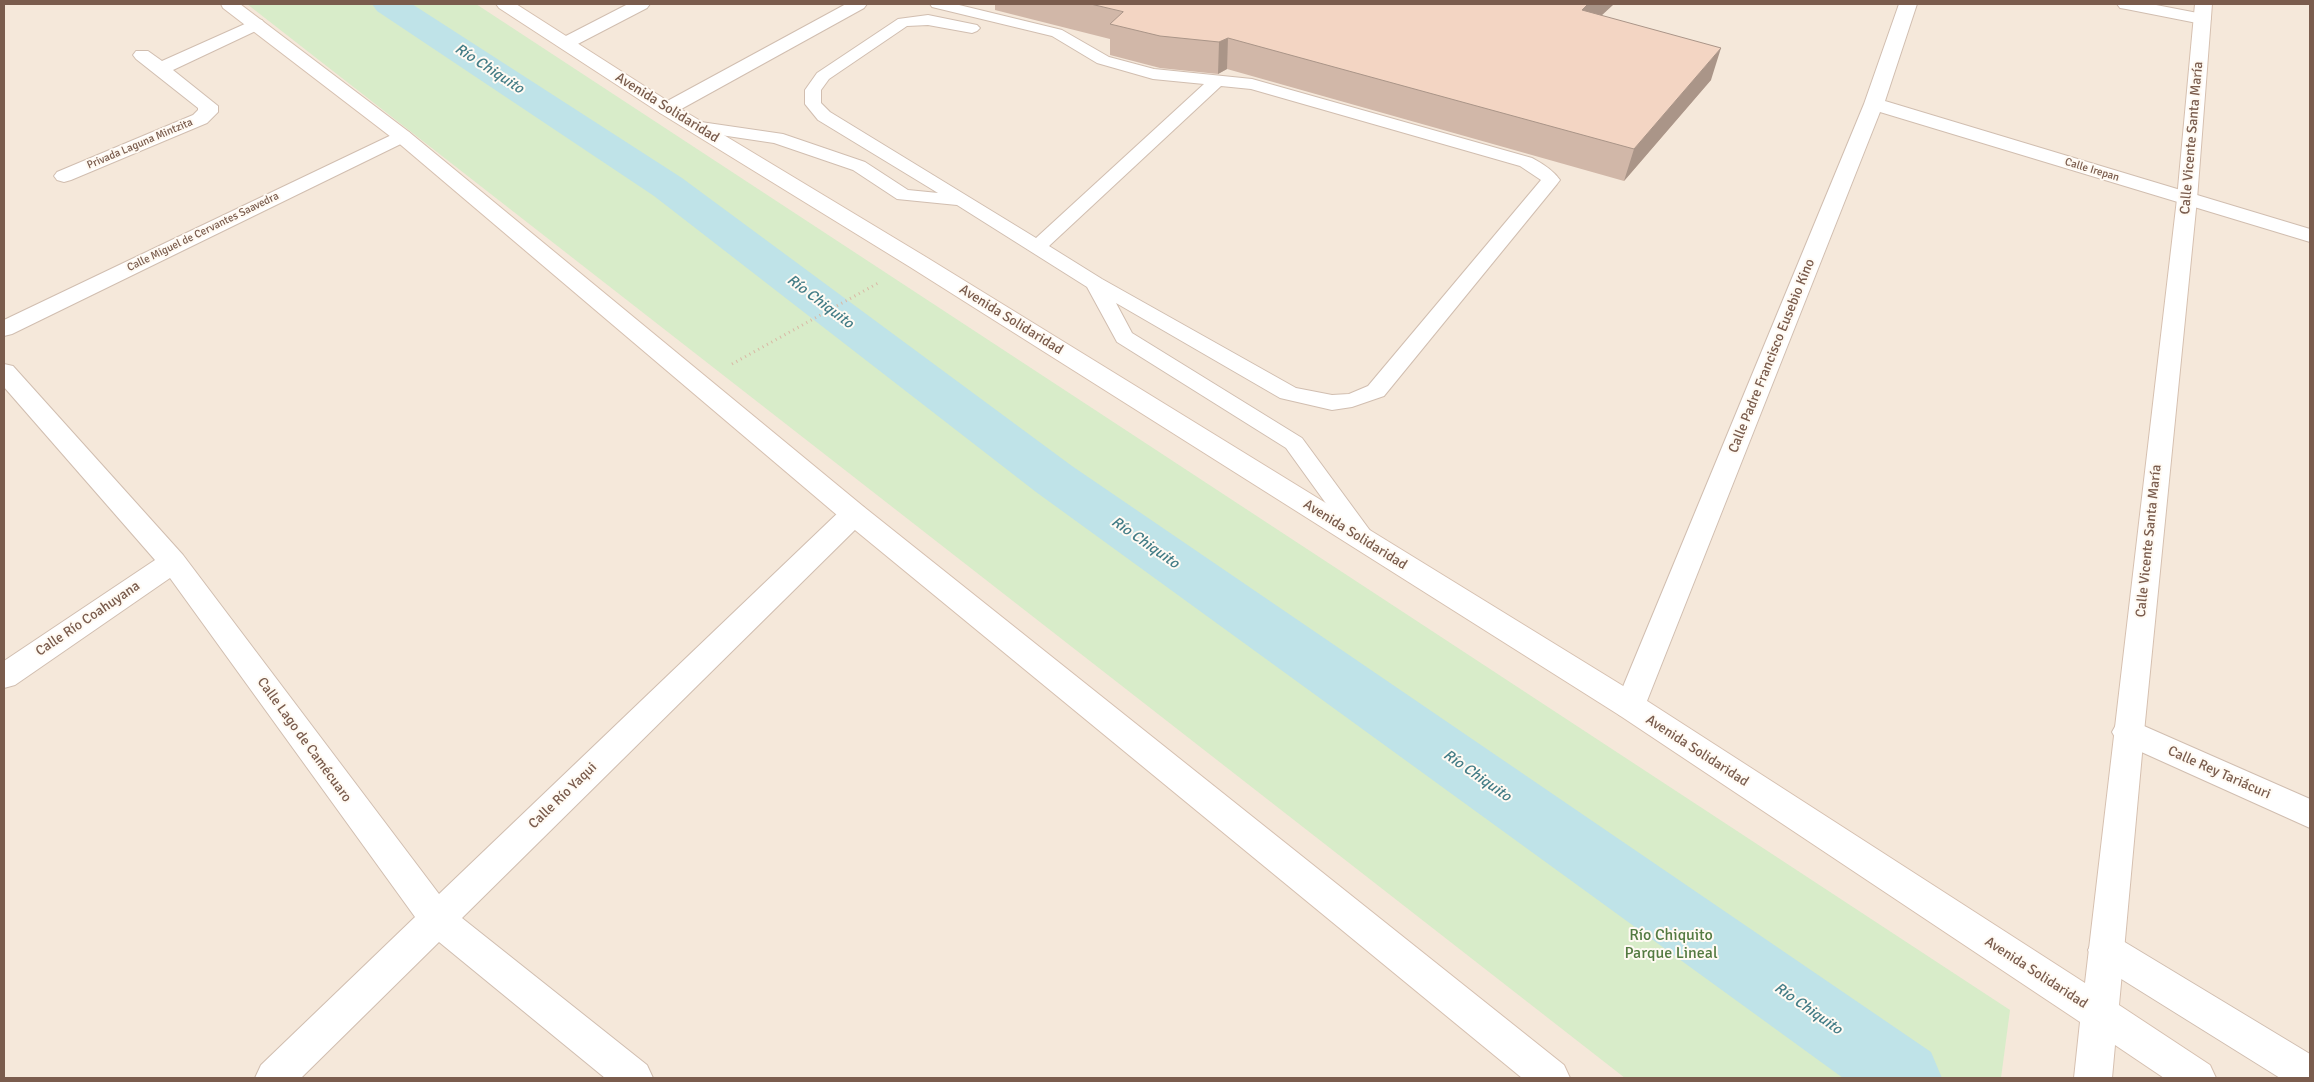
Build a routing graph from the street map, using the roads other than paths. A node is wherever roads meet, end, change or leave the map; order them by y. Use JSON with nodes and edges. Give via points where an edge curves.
{"nodes":[{"id":1,"x":229,"y":4,"type":"edge"},
{"id":2,"x":505,"y":4,"type":"edge"},
{"id":3,"x":641,"y":4,"type":"edge"},
{"id":4,"x":858,"y":4,"type":"edge"},
{"id":5,"x":938,"y":4,"type":"edge"},
{"id":6,"x":1908,"y":4,"type":"edge"},
{"id":7,"x":2126,"y":4,"type":"edge"},
{"id":8,"x":2203,"y":12,"type":"edge"},
{"id":9,"x":256,"y":24,"type":"junction"},
{"id":10,"x":972,"y":28,"type":"dead end"},
{"id":11,"x":566,"y":43,"type":"junction"},
{"id":12,"x":142,"y":55,"type":"dead end"},
{"id":13,"x":160,"y":69,"type":"junction"},
{"id":14,"x":1216,"y":82,"type":"junction"},
{"id":15,"x":1874,"y":104,"type":"junction"},
{"id":16,"x":666,"y":109,"type":"junction"},
{"id":17,"x":694,"y":126,"type":"junction"},
{"id":18,"x":402,"y":136,"type":"junction"},
{"id":19,"x":64,"y":176,"type":"dead end"},
{"id":20,"x":2187,"y":199,"type":"junction"},
{"id":21,"x":960,"y":201,"type":"junction"},
{"id":22,"x":2310,"y":236,"type":"edge"},
{"id":23,"x":1038,"y":246,"type":"junction"},
{"id":24,"x":1095,"y":283,"type":"junction"},
{"id":25,"x":4,"y":329,"type":"edge"},
{"id":26,"x":4,"y":372,"type":"edge"},
{"id":27,"x":854,"y":514,"type":"junction"},
{"id":28,"x":1366,"y":542,"type":"junction"},
{"id":29,"x":173,"y":562,"type":"junction"},
{"id":30,"x":4,"y":676,"type":"edge"},
{"id":31,"x":1630,"y":706,"type":"junction"},
{"id":32,"x":2128,"y":732,"type":"junction"},
{"id":33,"x":2310,"y":814,"type":"edge"},
{"id":34,"x":437,"y":919,"type":"junction"},
{"id":35,"x":2106,"y":950,"type":"junction"},
{"id":36,"x":2098,"y":1015,"type":"junction"},
{"id":37,"x":2310,"y":1075,"type":"edge"},
{"id":38,"x":274,"y":1078,"type":"edge"},
{"id":39,"x":634,"y":1078,"type":"edge"},
{"id":40,"x":1552,"y":1078,"type":"edge"},
{"id":41,"x":2093,"y":1078,"type":"edge"},
{"id":42,"x":2197,"y":1078,"type":"edge"}],
"edges":[{"from":1,"to":9,"type":"street"},
{"from":2,"to":11,"type":"street","name":"Avenida Solidaridad"},
{"from":3,"to":11,"type":"street"},
{"from":4,"to":16,"type":"street"},
{"from":5,"to":14,"type":"lane","via":[[1056,33],[1103,60],[1153,74]]},
{"from":6,"to":15,"type":"street","name":"Calle Padre Francisco Eusebio Kino"},
{"from":7,"to":8,"type":"street"},
{"from":8,"to":20,"type":"street","name":"Calle Vicente Santa María"},
{"from":9,"to":13,"type":"street"},
{"from":9,"to":18,"type":"street"},
{"from":10,"to":21,"type":"lane","via":[[928,20],[903,22],[822,76],[813,90],[813,104],[824,116]]},
{"from":11,"to":16,"type":"street","name":"Avenida Solidaridad"},
{"from":12,"to":13,"type":"street","name":"Privada Laguna Mintzita"},
{"from":13,"to":19,"type":"street","name":"Privada Laguna Mintzita","via":[[208,106],[208,112],[200,119]]},
{"from":14,"to":23,"type":"lane"},
{"from":14,"to":24,"type":"lane","via":[[1261,86],[1509,157],[1526,162],[1551,180],[1376,391],[1352,402],[1322,403],[1288,392]]},
{"from":15,"to":20,"type":"street","name":"Calle Irepan"},
{"from":15,"to":31,"type":"street","name":"Calle Padre Francisco Eusebio Kino"},
{"from":16,"to":17,"type":"street","name":"Avenida Solidaridad"},
{"from":17,"to":21,"type":"lane","via":[[777,138],[859,166],[903,195]]},
{"from":17,"to":28,"type":"street","name":"Avenida Solidaridad"},
{"from":18,"to":25,"type":"street","name":"Calle Miguel de Cervantes Saavedra"},
{"from":18,"to":27,"type":"street"},
{"from":20,"to":22,"type":"street","name":"Calle Irepan"},
{"from":20,"to":32,"type":"street","name":"Calle Vicente Santa María"},
{"from":21,"to":23,"type":"lane"},
{"from":23,"to":24,"type":"lane"},
{"from":24,"to":28,"type":"lane","via":[[1124,337],[1294,443]]},
{"from":26,"to":29,"type":"street","name":"Calle Lago de Camécuaro"},
{"from":27,"to":34,"type":"street","name":"Calle Río Yaqui"},
{"from":27,"to":40,"type":"street"},
{"from":28,"to":31,"type":"street","name":"Avenida Solidaridad"},
{"from":29,"to":30,"type":"street","name":"Calle Río Coahuyana"},
{"from":29,"to":34,"type":"street","name":"Calle Lago de Camécuaro"},
{"from":31,"to":36,"type":"street","name":"Avenida Solidaridad"},
{"from":32,"to":33,"type":"street","name":"Calle Rey Tariácuri"},
{"from":32,"to":35,"type":"street","name":"Calle Vicente Santa María"},
{"from":34,"to":38,"type":"street","name":"Calle Río Yaqui"},
{"from":34,"to":39,"type":"street","name":"Calle Lago de Camécuaro"},
{"from":35,"to":36,"type":"street","name":"Calle Vicente Santa María"},
{"from":35,"to":37,"type":"street"},
{"from":36,"to":41,"type":"street","name":"Calle Vicente Santa María"},
{"from":36,"to":42,"type":"street","name":"Avenida Solidaridad"}]}
